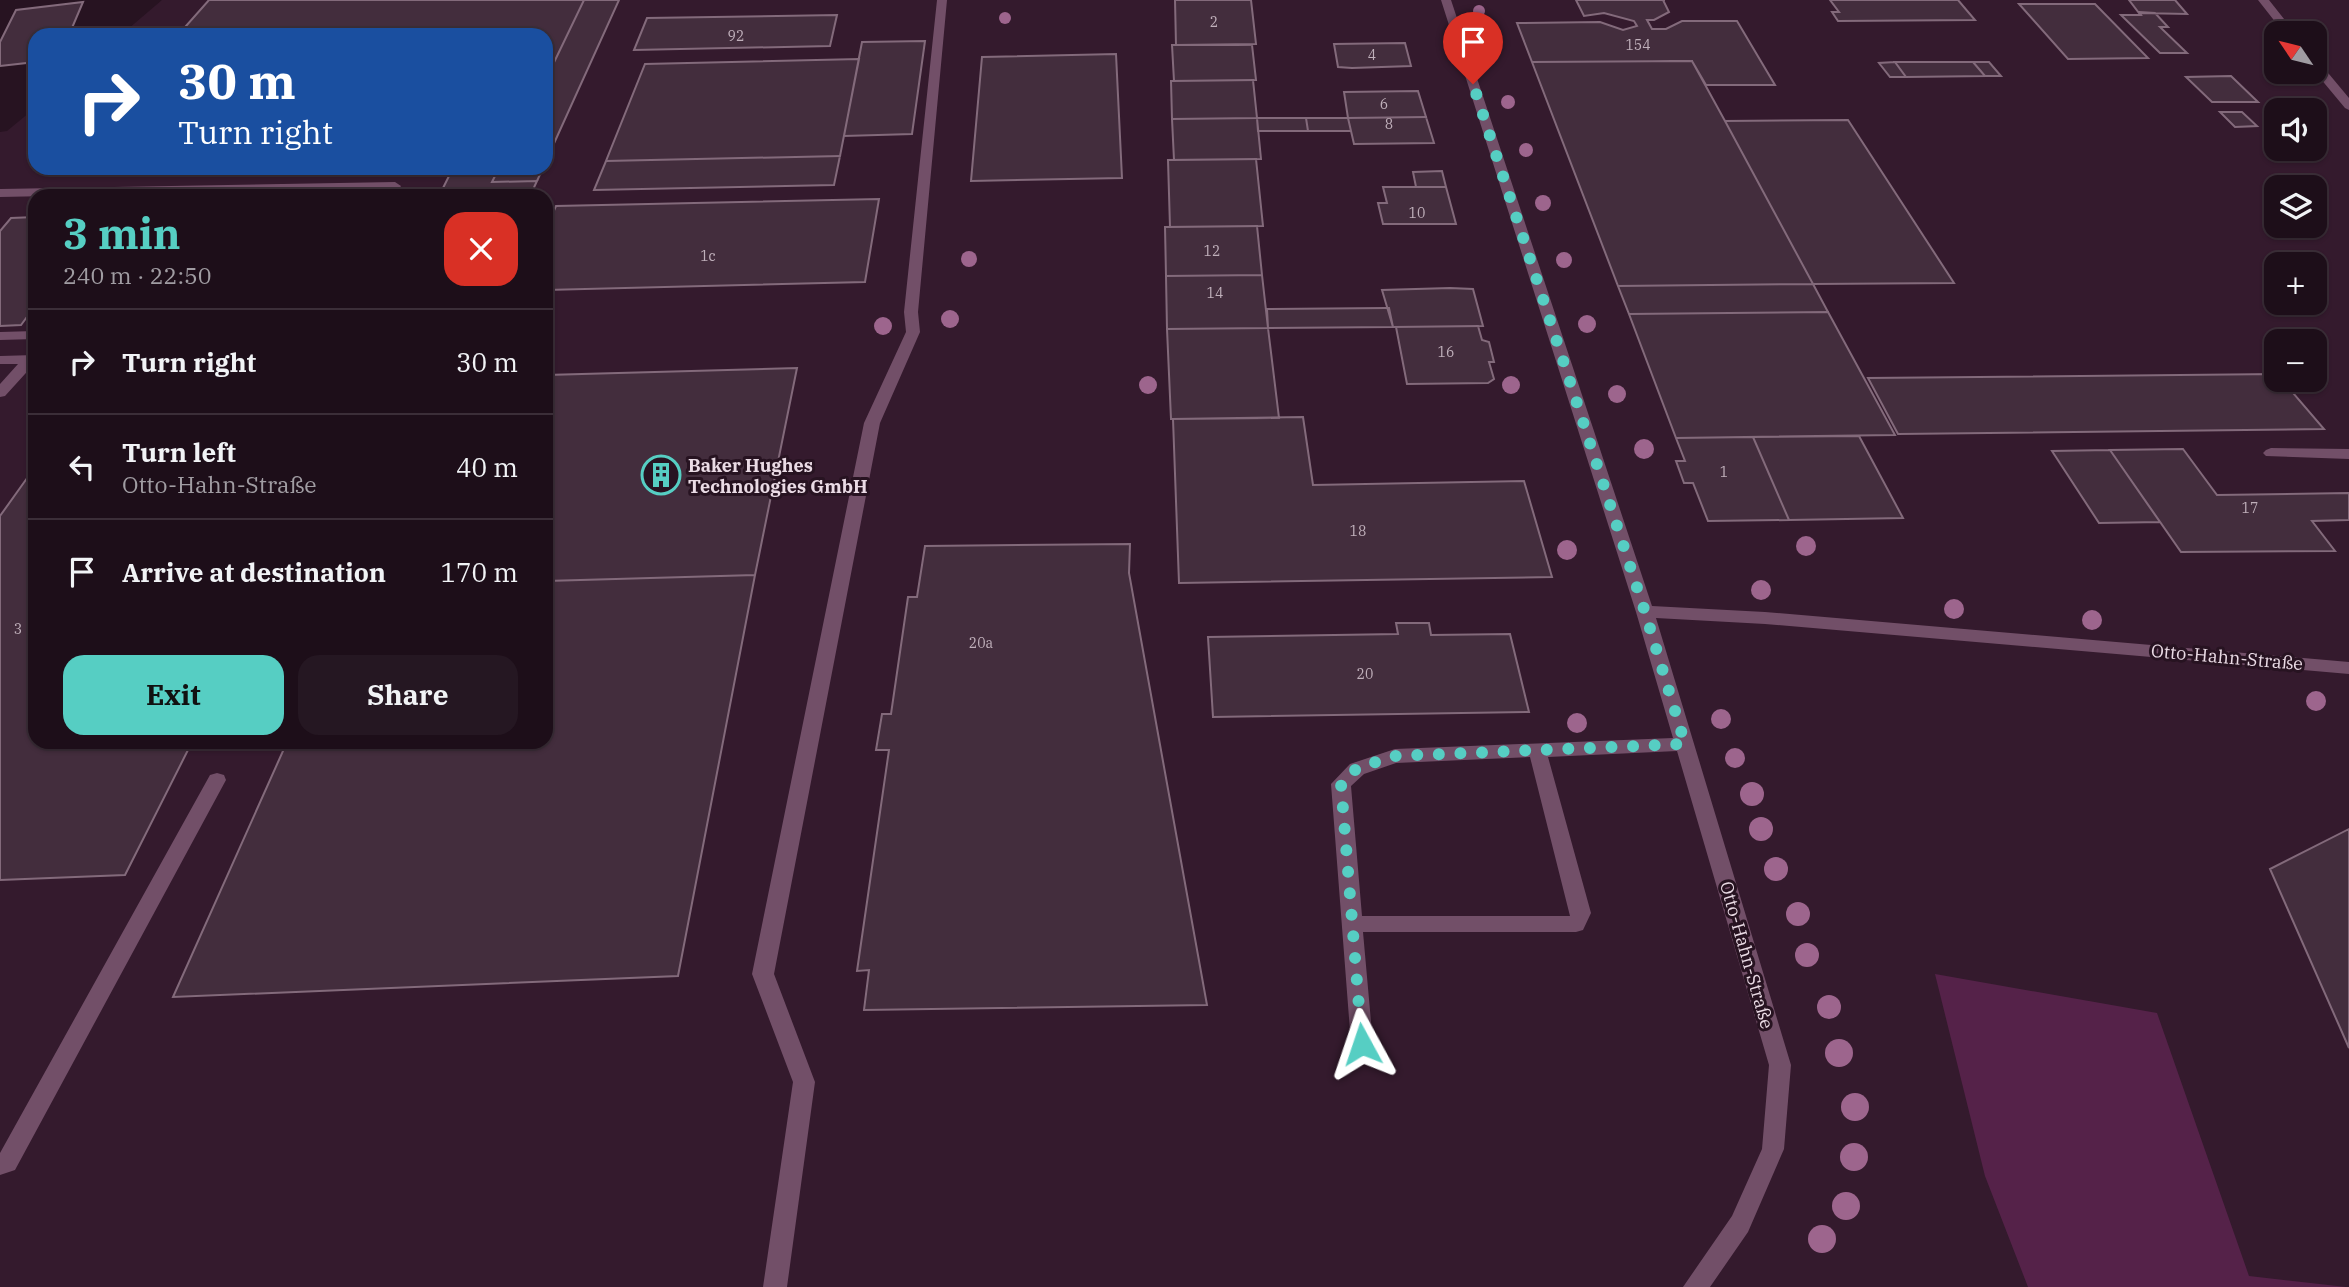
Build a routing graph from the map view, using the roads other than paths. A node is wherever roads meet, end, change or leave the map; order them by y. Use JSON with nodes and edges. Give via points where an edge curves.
{"nodes":[{"id":1,"x":942,"y":0,"type":"edge"},
{"id":2,"x":1446,"y":0,"type":"edge"},
{"id":3,"x":2263,"y":0,"type":"edge"},
{"id":4,"x":2280,"y":21,"type":"edge"},
{"id":5,"x":2328,"y":80,"type":"edge"},
{"id":6,"x":2349,"y":106,"type":"edge"},
{"id":7,"x":395,"y":186,"type":"dead end"},
{"id":8,"x":226,"y":189,"type":"edge"},
{"id":9,"x":0,"y":193,"type":"edge"},
{"id":10,"x":28,"y":193,"type":"edge"},
{"id":11,"x":0,"y":335,"type":"edge"},
{"id":12,"x":28,"y":335,"type":"edge"},
{"id":13,"x":0,"y":360,"type":"edge"},
{"id":14,"x":28,"y":360,"type":"edge"},
{"id":15,"x":28,"y":364,"type":"edge"},
{"id":16,"x":0,"y":393,"type":"edge"},
{"id":17,"x":2271,"y":453,"type":"dead end"},
{"id":18,"x":2349,"y":454,"type":"edge"},
{"id":19,"x":1645,"y":612,"type":"junction"},
{"id":20,"x":2349,"y":668,"type":"edge"},
{"id":21,"x":1685,"y":744,"type":"junction"},
{"id":22,"x":1537,"y":750,"type":"junction"},
{"id":23,"x":217,"y":780,"type":"dead end"},
{"id":24,"x":1352,"y":925,"type":"junction"},
{"id":25,"x":1362,"y":1044,"type":"dead end"},
{"id":26,"x":2,"y":1168,"type":"edge"},
{"id":27,"x":775,"y":1287,"type":"edge"},
{"id":28,"x":1695,"y":1287,"type":"edge"}],
"edges":[{"from":1,"to":27,"type":"street","via":[[911,312],[913,332],[872,423],[762,974],[804,1082]]},
{"from":2,"to":19,"type":"street","name":"Otto-Hahn-Straße"},
{"from":3,"to":4,"type":"street"},
{"from":5,"to":6,"type":"street"},
{"from":7,"to":8,"type":"street"},
{"from":9,"to":10,"type":"street"},
{"from":11,"to":12,"type":"street"},
{"from":13,"to":14,"type":"street"},
{"from":15,"to":16,"type":"street"},
{"from":17,"to":18,"type":"street"},
{"from":19,"to":20,"type":"street","name":"Otto-Hahn-Straße","via":[[1765,618]]},
{"from":19,"to":21,"type":"street","name":"Otto-Hahn-Straße"},
{"from":21,"to":22,"type":"street"},
{"from":21,"to":28,"type":"street","name":"Otto-Hahn-Straße","via":[[1780,1065],[1773,1149],[1740,1224]]},
{"from":22,"to":24,"type":"street","via":[[1395,756],[1357,768],[1341,784]]},
{"from":22,"to":24,"type":"street","via":[[1581,913],[1576,924]]},
{"from":23,"to":26,"type":"street"},
{"from":24,"to":25,"type":"street"}]}
